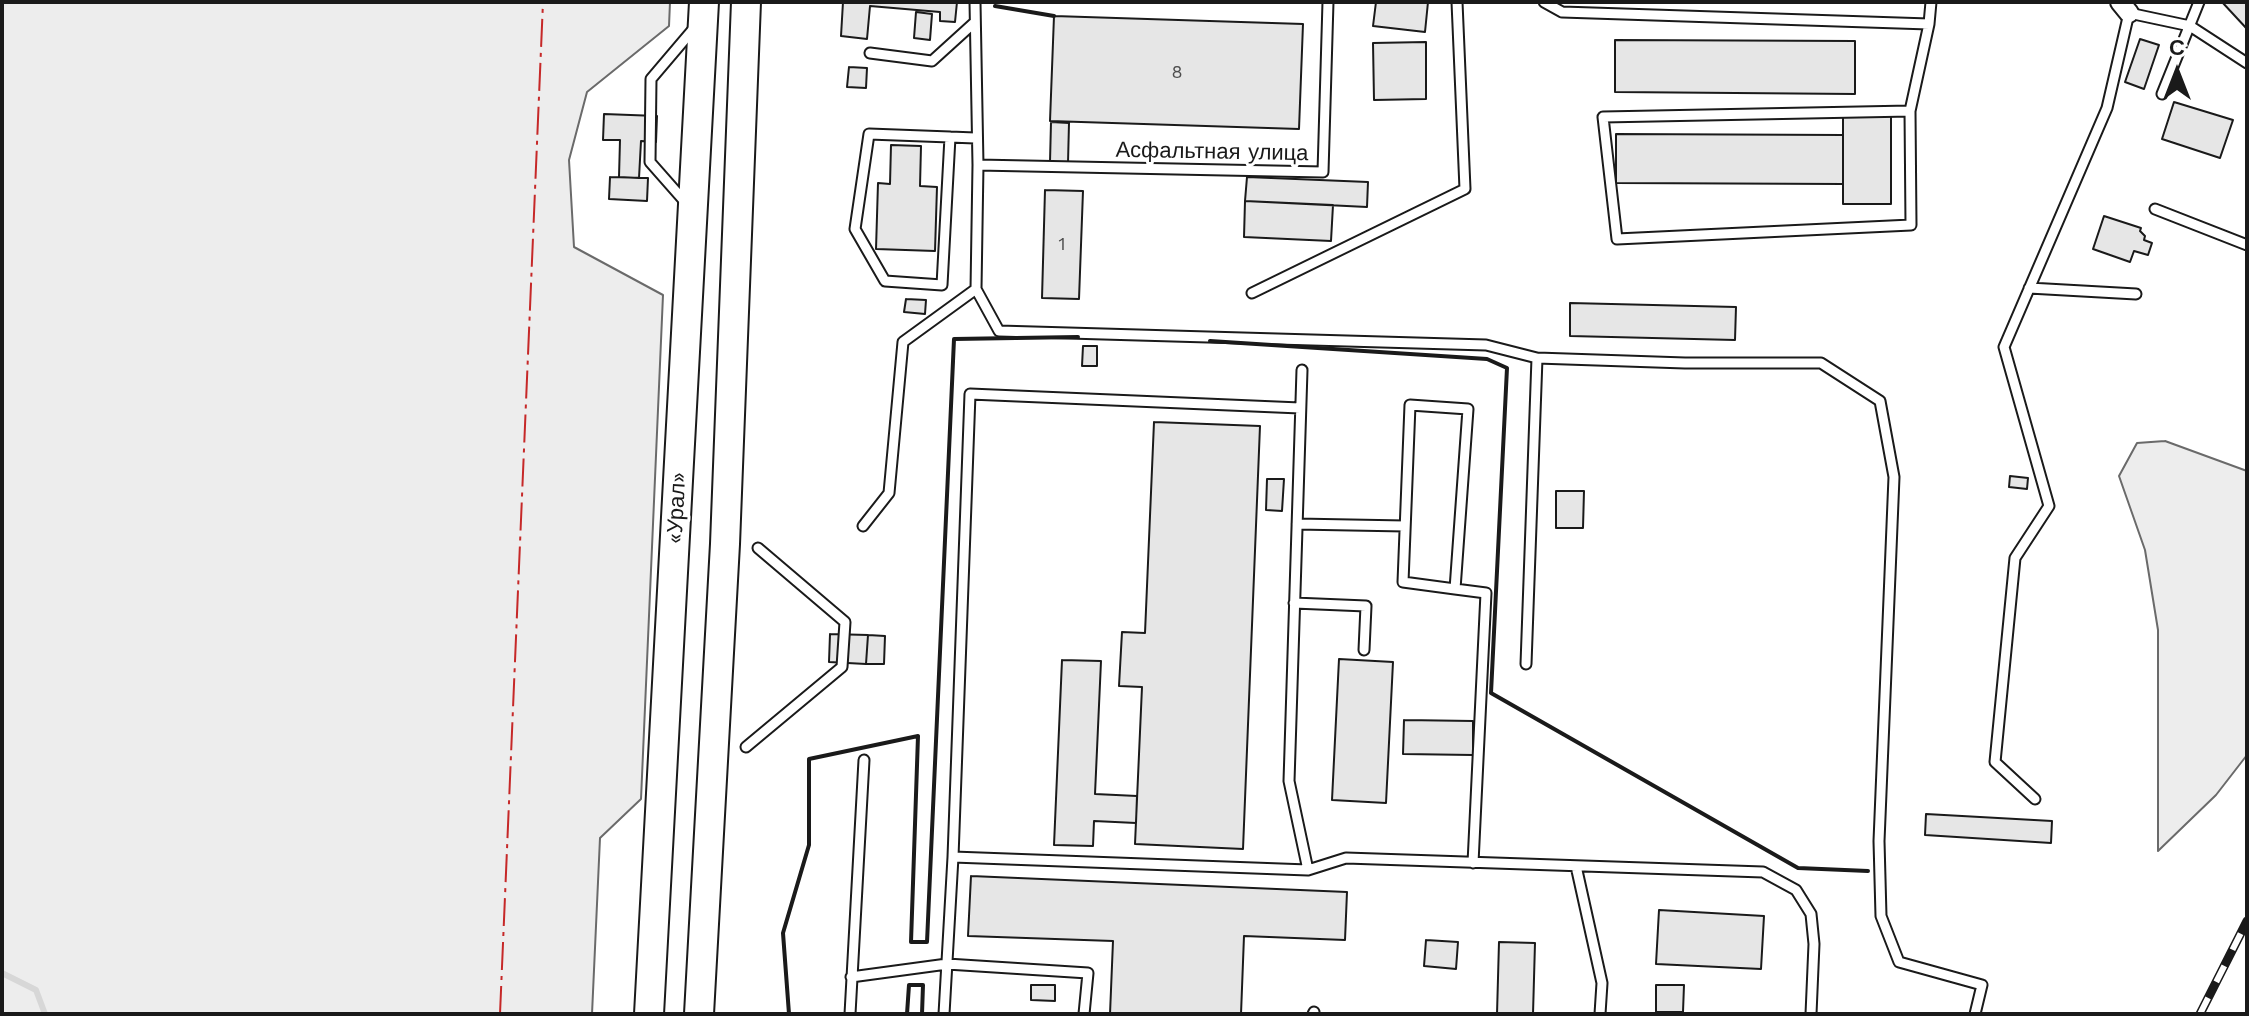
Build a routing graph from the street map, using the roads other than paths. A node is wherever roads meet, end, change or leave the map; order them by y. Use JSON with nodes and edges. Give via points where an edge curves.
{"nodes":[{"id":1,"x":746,"y":2,"type":"edge"},
{"id":2,"x":975,"y":2,"type":"edge"},
{"id":3,"x":1328,"y":2,"type":"edge"},
{"id":4,"x":1457,"y":2,"type":"edge"},
{"id":5,"x":1544,"y":2,"type":"edge"},
{"id":6,"x":1931,"y":2,"type":"edge"},
{"id":7,"x":2199,"y":2,"type":"edge"},
{"id":8,"x":2124,"y":7,"type":"edge"},
{"id":9,"x":703,"y":9,"type":"edge"},
{"id":10,"x":975,"y":22,"type":"junction"},
{"id":11,"x":1929,"y":24,"type":"junction"},
{"id":12,"x":2190,"y":26,"type":"junction"},
{"id":13,"x":870,"y":53,"type":"dead end"},
{"id":14,"x":2247,"y":63,"type":"edge"},
{"id":15,"x":2162,"y":94,"type":"dead end"},
{"id":16,"x":1910,"y":111,"type":"junction"},
{"id":17,"x":950,"y":137,"type":"junction"},
{"id":18,"x":975,"y":138,"type":"junction"},
{"id":19,"x":978,"y":165,"type":"junction"},
{"id":20,"x":2155,"y":209,"type":"dead end"},
{"id":21,"x":694,"y":213,"type":"junction"},
{"id":22,"x":2247,"y":245,"type":"edge"},
{"id":23,"x":2029,"y":288,"type":"junction"},
{"id":24,"x":976,"y":289,"type":"junction"},
{"id":25,"x":1252,"y":293,"type":"dead end"},
{"id":26,"x":2136,"y":294,"type":"dead end"},
{"id":27,"x":1537,"y":358,"type":"junction"},
{"id":28,"x":1302,"y":370,"type":"dead end"},
{"id":29,"x":1300,"y":408,"type":"junction"},
{"id":30,"x":1297,"y":524,"type":"junction"},
{"id":31,"x":863,"y":526,"type":"dead end"},
{"id":32,"x":1405,"y":526,"type":"junction"},
{"id":33,"x":758,"y":548,"type":"dead end"},
{"id":34,"x":1455,"y":589,"type":"junction"},
{"id":35,"x":1294,"y":603,"type":"junction"},
{"id":36,"x":1364,"y":650,"type":"dead end"},
{"id":37,"x":1526,"y":664,"type":"dead end"},
{"id":38,"x":746,"y":747,"type":"dead end"},
{"id":39,"x":864,"y":760,"type":"dead end"},
{"id":40,"x":2035,"y":799,"type":"dead end"},
{"id":41,"x":953,"y":857,"type":"junction"},
{"id":42,"x":1473,"y":863,"type":"junction"},
{"id":43,"x":1576,"y":866,"type":"junction"},
{"id":44,"x":1308,"y":870,"type":"junction"},
{"id":45,"x":947,"y":964,"type":"junction"},
{"id":46,"x":851,"y":977,"type":"junction"},
{"id":47,"x":649,"y":1014,"type":"edge"},
{"id":48,"x":699,"y":1014,"type":"edge"},
{"id":49,"x":850,"y":1014,"type":"edge"},
{"id":50,"x":944,"y":1014,"type":"edge"},
{"id":51,"x":1084,"y":1014,"type":"edge"},
{"id":52,"x":1600,"y":1014,"type":"edge"},
{"id":53,"x":1811,"y":1014,"type":"edge"},
{"id":54,"x":1975,"y":1014,"type":"edge"}],
"edges":[{"from":1,"to":48,"type":"main road","via":[[725,544]]},
{"from":2,"to":10,"type":"lane"},
{"from":3,"to":19,"type":"lane","name":"Асфальтная улица","via":[[1323,172]]},
{"from":4,"to":25,"type":"lane","via":[[1465,189]]},
{"from":5,"to":11,"type":"lane","via":[[1562,12]]},
{"from":6,"to":11,"type":"lane"},
{"from":7,"to":12,"type":"lane"},
{"from":8,"to":12,"type":"lane"},
{"from":8,"to":23,"type":"lane","via":[[2107,108]]},
{"from":9,"to":21,"type":"main road","name":"«Урал»"},
{"from":9,"to":21,"type":"lane","via":[[651,79],[650,162]]},
{"from":10,"to":13,"type":"lane","via":[[932,61]]},
{"from":10,"to":18,"type":"lane"},
{"from":11,"to":16,"type":"lane"},
{"from":12,"to":14,"type":"lane"},
{"from":12,"to":15,"type":"lane"},
{"from":16,"to":16,"type":"lane","via":[[1911,225],[1617,239],[1603,117]]},
{"from":17,"to":17,"type":"lane","via":[[869,134],[855,229],[885,281],[942,285]]},
{"from":17,"to":18,"type":"lane"},
{"from":18,"to":19,"type":"lane"},
{"from":19,"to":24,"type":"lane"},
{"from":20,"to":22,"type":"lane"},
{"from":21,"to":47,"type":"main road","name":"«Урал»"},
{"from":23,"to":26,"type":"lane"},
{"from":23,"to":40,"type":"lane","via":[[2004,347],[2049,506],[2015,558],[1995,762]]},
{"from":24,"to":27,"type":"lane","via":[[999,331],[1486,345]]},
{"from":24,"to":31,"type":"lane","via":[[903,342],[889,493]]},
{"from":27,"to":37,"type":"lane"},
{"from":27,"to":54,"type":"lane","via":[[1821,363],[1880,401],[1894,477],[1879,841],[1881,916],[1899,962],[1982,985]]},
{"from":28,"to":29,"type":"lane"},
{"from":29,"to":30,"type":"lane"},
{"from":29,"to":41,"type":"lane","via":[[970,394]]},
{"from":30,"to":32,"type":"lane"},
{"from":30,"to":35,"type":"lane"},
{"from":32,"to":34,"type":"lane","via":[[1403,582]]},
{"from":32,"to":34,"type":"lane","via":[[1410,405],[1468,409]]},
{"from":33,"to":38,"type":"lane","via":[[845,622],[842,667]]},
{"from":34,"to":42,"type":"lane","via":[[1486,593]]},
{"from":35,"to":36,"type":"lane","via":[[1366,606]]},
{"from":35,"to":44,"type":"lane","via":[[1289,781]]},
{"from":39,"to":46,"type":"lane"},
{"from":41,"to":44,"type":"lane"},
{"from":41,"to":45,"type":"lane"},
{"from":42,"to":43,"type":"lane"},
{"from":42,"to":44,"type":"lane","via":[[1346,858]]},
{"from":43,"to":52,"type":"lane","via":[[1602,983]]},
{"from":43,"to":53,"type":"lane","via":[[1763,872],[1796,890],[1811,914]]},
{"from":45,"to":46,"type":"lane"},
{"from":45,"to":50,"type":"lane"},
{"from":45,"to":51,"type":"lane","via":[[1088,973]]},
{"from":46,"to":49,"type":"lane"}]}
